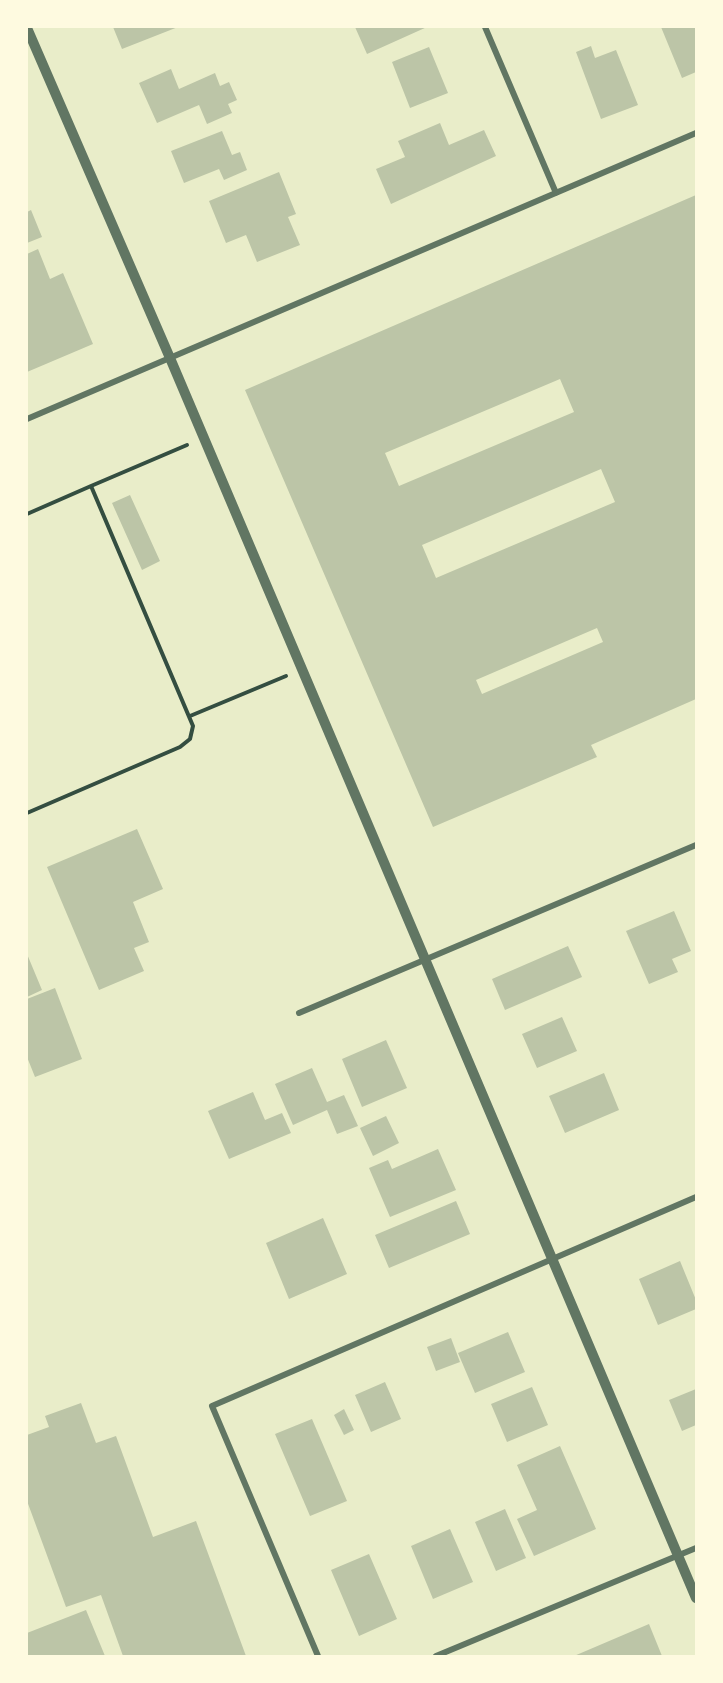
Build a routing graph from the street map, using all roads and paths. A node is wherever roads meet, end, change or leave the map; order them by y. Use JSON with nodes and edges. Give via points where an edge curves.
{"nodes":[{"id":1,"x":485,"y":27,"type":"edge"},
{"id":2,"x":27,"y":28,"type":"edge"},
{"id":3,"x":696,"y":133,"type":"edge"},
{"id":4,"x":555,"y":193,"type":"junction"},
{"id":5,"x":170,"y":358,"type":"junction"},
{"id":6,"x":27,"y":419,"type":"edge"},
{"id":7,"x":203,"y":438,"type":"junction"},
{"id":8,"x":91,"y":486,"type":"junction"},
{"id":9,"x":27,"y":514,"type":"edge"},
{"id":10,"x":302,"y":669,"type":"junction"},
{"id":11,"x":190,"y":716,"type":"junction"},
{"id":12,"x":27,"y":813,"type":"edge"},
{"id":13,"x":696,"y":844,"type":"edge"},
{"id":14,"x":425,"y":960,"type":"junction"},
{"id":15,"x":299,"y":1013,"type":"dead end"},
{"id":16,"x":696,"y":1197,"type":"edge"},
{"id":17,"x":552,"y":1258,"type":"junction"},
{"id":18,"x":696,"y":1548,"type":"edge"},
{"id":19,"x":678,"y":1556,"type":"junction"},
{"id":20,"x":696,"y":1598,"type":"edge"},
{"id":21,"x":318,"y":1656,"type":"edge"},
{"id":22,"x":436,"y":1656,"type":"edge"}],
"edges":[{"from":1,"to":4,"type":"street"},
{"from":2,"to":5,"type":"street"},
{"from":3,"to":4,"type":"street"},
{"from":4,"to":5,"type":"street"},
{"from":5,"to":6,"type":"street"},
{"from":5,"to":7,"type":"street"},
{"from":7,"to":8,"type":"path"},
{"from":7,"to":10,"type":"street"},
{"from":8,"to":9,"type":"path"},
{"from":8,"to":11,"type":"path"},
{"from":10,"to":11,"type":"path"},
{"from":10,"to":14,"type":"street"},
{"from":11,"to":12,"type":"path","via":[[193,733],[186,744]]},
{"from":13,"to":14,"type":"street"},
{"from":14,"to":15,"type":"street"},
{"from":14,"to":17,"type":"street"},
{"from":16,"to":17,"type":"street"},
{"from":17,"to":19,"type":"street"},
{"from":17,"to":21,"type":"street","via":[[212,1406]]},
{"from":18,"to":19,"type":"street"},
{"from":19,"to":20,"type":"street"},
{"from":19,"to":22,"type":"street"}]}
